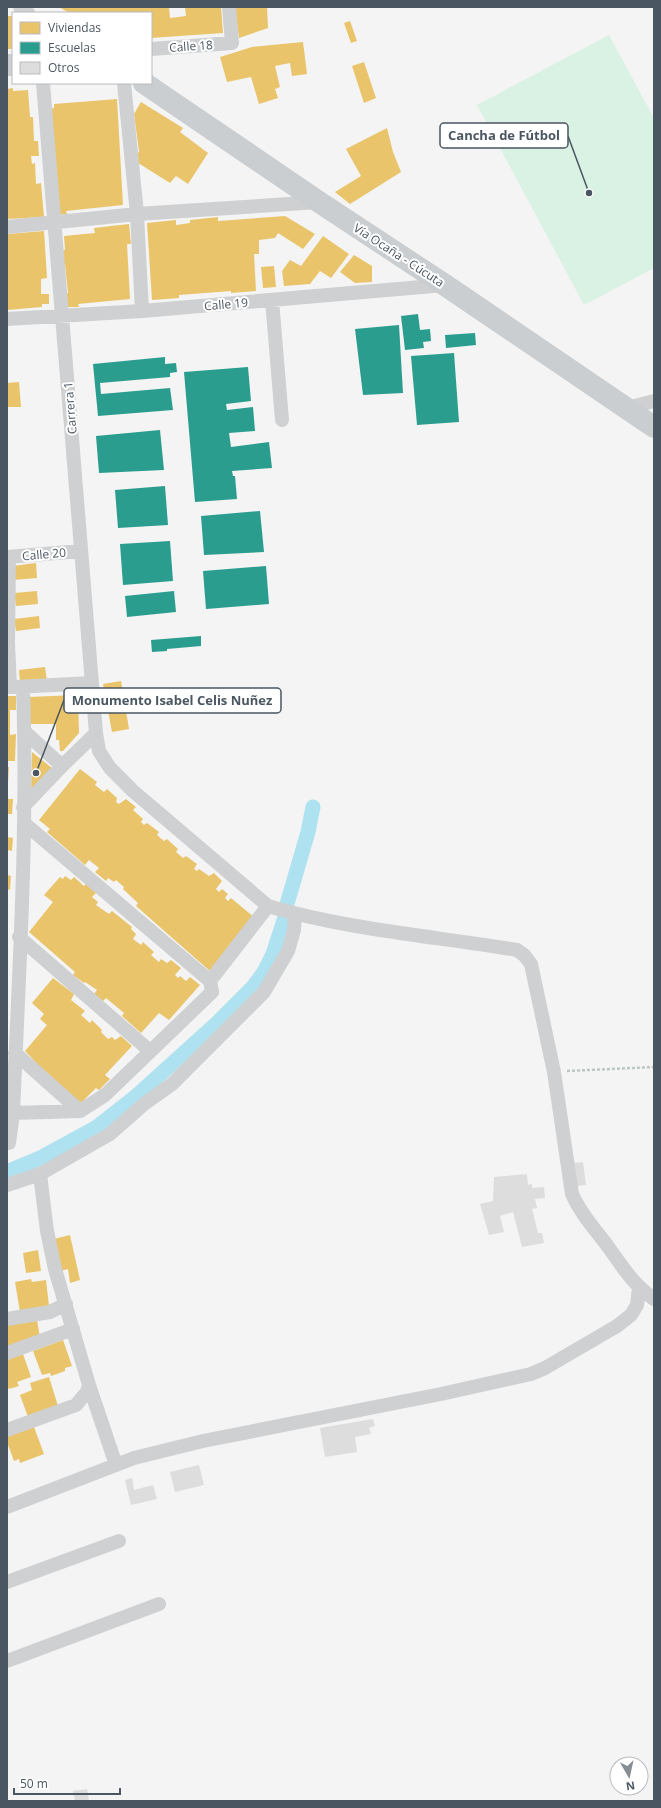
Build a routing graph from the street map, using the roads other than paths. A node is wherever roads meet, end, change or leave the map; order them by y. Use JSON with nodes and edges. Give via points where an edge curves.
{"nodes":[{"id":1,"x":229,"y":7,"type":"edge"},
{"id":2,"x":152,"y":49,"type":"edge"},
{"id":3,"x":43,"y":84,"type":"edge"},
{"id":4,"x":124,"y":84,"type":"edge"},
{"id":5,"x":145,"y":84,"type":"edge"},
{"id":6,"x":318,"y":202,"type":"junction"},
{"id":7,"x":136,"y":214,"type":"junction"},
{"id":8,"x":55,"y":223,"type":"junction"},
{"id":9,"x":7,"y":227,"type":"edge"},
{"id":10,"x":445,"y":285,"type":"junction"},
{"id":11,"x":272,"y":300,"type":"junction"},
{"id":12,"x":142,"y":311,"type":"junction"},
{"id":13,"x":62,"y":316,"type":"junction"},
{"id":14,"x":7,"y":319,"type":"edge"},
{"id":15,"x":654,"y":401,"type":"edge"},
{"id":16,"x":627,"y":408,"type":"junction"},
{"id":17,"x":282,"y":420,"type":"dead end"},
{"id":18,"x":654,"y":427,"type":"edge"},
{"id":19,"x":81,"y":551,"type":"junction"},
{"id":20,"x":8,"y":557,"type":"edge"},
{"id":21,"x":92,"y":683,"type":"junction"},
{"id":22,"x":14,"y":686,"type":"edge"},
{"id":23,"x":25,"y":732,"type":"junction"},
{"id":24,"x":96,"y":733,"type":"junction"},
{"id":25,"x":62,"y":766,"type":"junction"},
{"id":26,"x":23,"y":807,"type":"junction"},
{"id":27,"x":24,"y":823,"type":"junction"},
{"id":28,"x":268,"y":906,"type":"junction"},
{"id":29,"x":295,"y":914,"type":"junction"},
{"id":30,"x":20,"y":937,"type":"junction"},
{"id":31,"x":210,"y":981,"type":"junction"},
{"id":32,"x":150,"y":1051,"type":"junction"},
{"id":33,"x":15,"y":1053,"type":"junction"},
{"id":34,"x":80,"y":1111,"type":"junction"},
{"id":35,"x":13,"y":1113,"type":"junction"},
{"id":36,"x":9,"y":1143,"type":"dead end"},
{"id":37,"x":40,"y":1174,"type":"junction"},
{"id":38,"x":7,"y":1185,"type":"edge"},
{"id":39,"x":639,"y":1288,"type":"junction"},
{"id":40,"x":654,"y":1299,"type":"edge"},
{"id":41,"x":66,"y":1304,"type":"junction"},
{"id":42,"x":7,"y":1319,"type":"edge"},
{"id":43,"x":73,"y":1329,"type":"junction"},
{"id":44,"x":7,"y":1353,"type":"edge"},
{"id":45,"x":89,"y":1385,"type":"junction"},
{"id":46,"x":7,"y":1430,"type":"edge"},
{"id":47,"x":116,"y":1465,"type":"junction"},
{"id":48,"x":7,"y":1507,"type":"edge"},
{"id":49,"x":119,"y":1541,"type":"dead end"},
{"id":50,"x":7,"y":1582,"type":"edge"},
{"id":51,"x":158,"y":1604,"type":"dead end"},
{"id":52,"x":7,"y":1661,"type":"edge"}],
"edges":[{"from":1,"to":2,"type":"street","name":"Calle 18","via":[[232,42]]},
{"from":3,"to":8,"type":"street","name":"Carrera 1"},
{"from":4,"to":7,"type":"street"},
{"from":5,"to":6,"type":"main road","name":"Vía Ocaña - Cúcuta"},
{"from":6,"to":7,"type":"street"},
{"from":6,"to":10,"type":"main road","name":"Vía Ocaña - Cúcuta"},
{"from":7,"to":8,"type":"street"},
{"from":7,"to":12,"type":"street"},
{"from":8,"to":9,"type":"street"},
{"from":8,"to":13,"type":"street","name":"Carrera 1"},
{"from":10,"to":11,"type":"street","name":"Calle 19"},
{"from":10,"to":16,"type":"main road","name":"Vía Ocaña - Cúcuta"},
{"from":11,"to":12,"type":"street","name":"Calle 19"},
{"from":11,"to":17,"type":"street"},
{"from":12,"to":13,"type":"street","name":"Calle 19"},
{"from":13,"to":14,"type":"street","name":"Calle 19"},
{"from":13,"to":19,"type":"street","name":"Carrera 1"},
{"from":15,"to":16,"type":"street"},
{"from":16,"to":18,"type":"main road","name":"Vía Ocaña - Cúcuta"},
{"from":19,"to":20,"type":"street","name":"Calle 20"},
{"from":19,"to":21,"type":"street","name":"Carrera 1"},
{"from":20,"to":22,"type":"street","via":[[8,643]]},
{"from":21,"to":22,"type":"street"},
{"from":21,"to":24,"type":"street","name":"Carrera 1"},
{"from":22,"to":23,"type":"street"},
{"from":23,"to":25,"type":"street"},
{"from":23,"to":26,"type":"street"},
{"from":24,"to":25,"type":"street"},
{"from":24,"to":28,"type":"street","name":"Carrera 1","via":[[99,751],[110,768],[133,791]]},
{"from":25,"to":26,"type":"street"},
{"from":26,"to":27,"type":"street"},
{"from":27,"to":30,"type":"street"},
{"from":27,"to":31,"type":"street"},
{"from":28,"to":29,"type":"street"},
{"from":28,"to":31,"type":"street"},
{"from":29,"to":37,"type":"street","via":[[288,951],[264,992],[172,1084],[144,1104],[110,1134]]},
{"from":29,"to":39,"type":"street","via":[[517,950],[524,955],[531,964],[554,1072],[572,1194],[579,1210]]},
{"from":30,"to":32,"type":"street"},
{"from":30,"to":33,"type":"street"},
{"from":31,"to":32,"type":"street","via":[[212,992]]},
{"from":32,"to":34,"type":"street","via":[[105,1095]]},
{"from":33,"to":34,"type":"street"},
{"from":33,"to":35,"type":"street"},
{"from":34,"to":35,"type":"street"},
{"from":35,"to":36,"type":"street"},
{"from":37,"to":38,"type":"street"},
{"from":37,"to":41,"type":"street","via":[[47,1231]]},
{"from":39,"to":40,"type":"street"},
{"from":39,"to":47,"type":"street","via":[[637,1305],[617,1326],[531,1374],[203,1441]]},
{"from":41,"to":42,"type":"street","via":[[50,1312]]},
{"from":41,"to":43,"type":"street"},
{"from":43,"to":44,"type":"street"},
{"from":43,"to":45,"type":"street"},
{"from":45,"to":46,"type":"street","via":[[87,1392],[76,1404]]},
{"from":45,"to":47,"type":"street"},
{"from":47,"to":48,"type":"street"},
{"from":49,"to":50,"type":"street"},
{"from":51,"to":52,"type":"street"}]}
